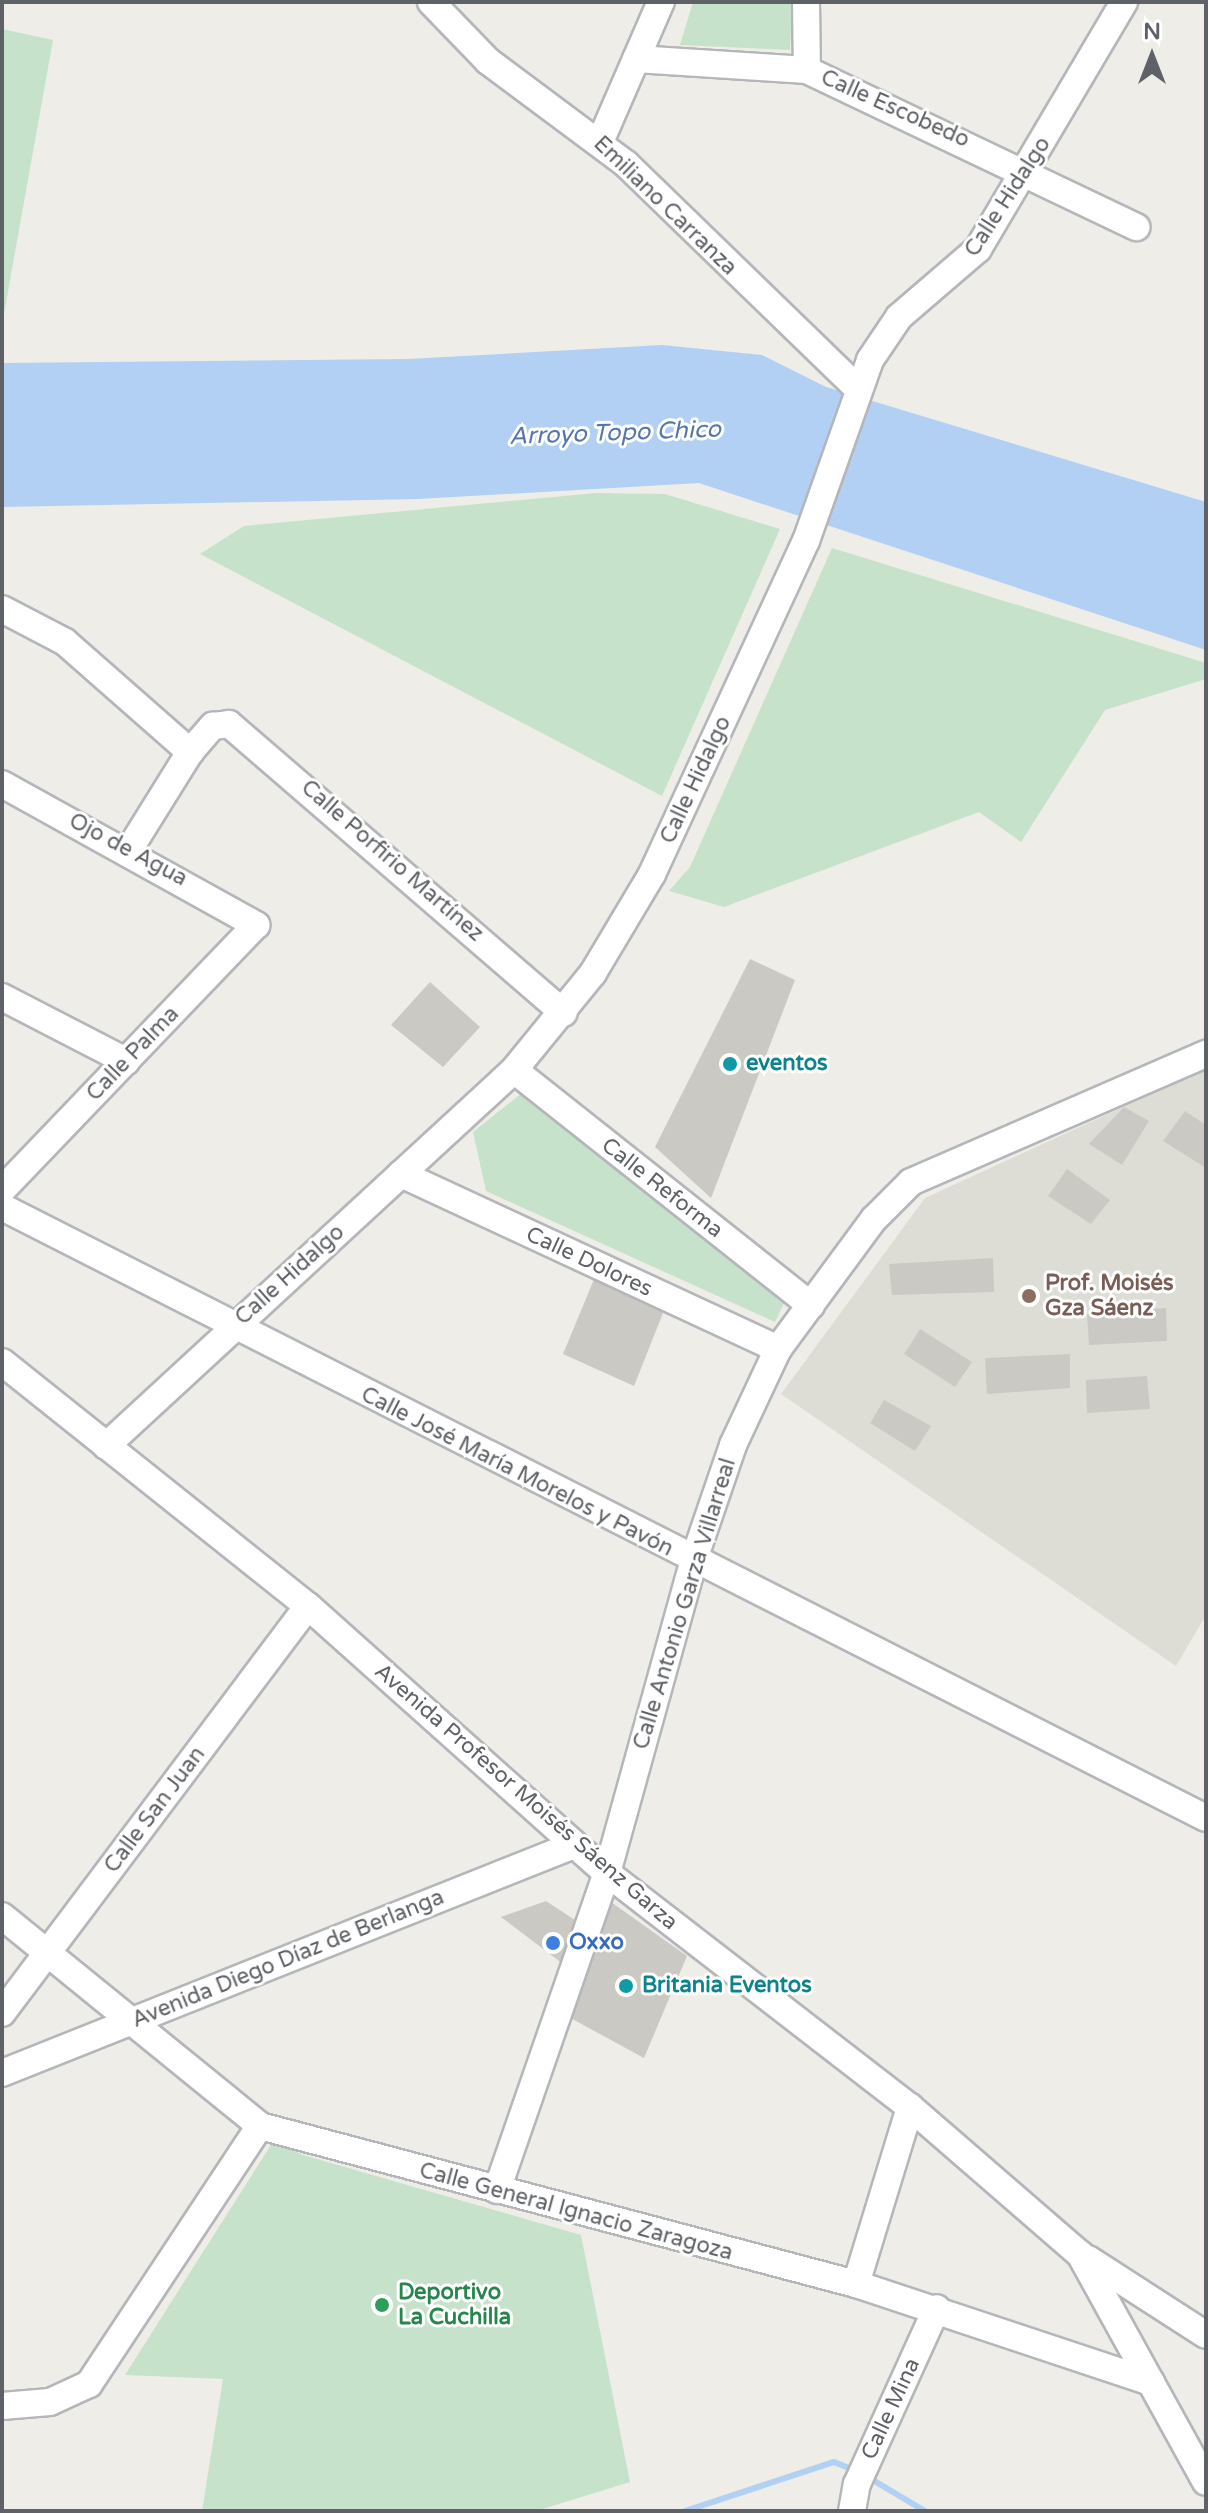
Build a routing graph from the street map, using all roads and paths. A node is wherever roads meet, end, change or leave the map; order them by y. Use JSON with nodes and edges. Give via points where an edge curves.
{"nodes":[{"id":1,"x":431,"y":2,"type":"edge"},
{"id":2,"x":661,"y":2,"type":"edge"},
{"id":3,"x":806,"y":2,"type":"edge"},
{"id":4,"x":1124,"y":2,"type":"edge"},
{"id":5,"x":636,"y":59,"type":"junction"},
{"id":6,"x":807,"y":70,"type":"junction"},
{"id":7,"x":600,"y":142,"type":"junction"},
{"id":8,"x":1029,"y":173,"type":"junction"},
{"id":9,"x":1136,"y":227,"type":"dead end"},
{"id":10,"x":854,"y":394,"type":"junction"},
{"id":11,"x":2,"y":609,"type":"edge"},
{"id":12,"x":190,"y":752,"type":"junction"},
{"id":13,"x":2,"y":784,"type":"edge"},
{"id":14,"x":129,"y":850,"type":"junction"},
{"id":15,"x":253,"y":917,"type":"joint"},
{"id":16,"x":2,"y":997,"type":"edge"},
{"id":17,"x":564,"y":1013,"type":"junction"},
{"id":18,"x":1206,"y":1054,"type":"edge"},
{"id":19,"x":126,"y":1061,"type":"junction"},
{"id":20,"x":514,"y":1070,"type":"junction"},
{"id":21,"x":401,"y":1174,"type":"junction"},
{"id":22,"x":2,"y":1190,"type":"edge"},
{"id":23,"x":2,"y":1207,"type":"edge"},
{"id":24,"x":811,"y":1305,"type":"junction"},
{"id":25,"x":234,"y":1326,"type":"junction"},
{"id":26,"x":778,"y":1349,"type":"junction"},
{"id":27,"x":2,"y":1362,"type":"edge"},
{"id":28,"x":106,"y":1446,"type":"junction"},
{"id":29,"x":693,"y":1562,"type":"junction"},
{"id":30,"x":308,"y":1606,"type":"junction"},
{"id":31,"x":1206,"y":1818,"type":"edge"},
{"id":32,"x":574,"y":1845,"type":"junction"},
{"id":33,"x":607,"y":1873,"type":"junction"},
{"id":34,"x":2,"y":1916,"type":"edge"},
{"id":35,"x":50,"y":1951,"type":"junction"},
{"id":36,"x":2,"y":2013,"type":"edge"},
{"id":37,"x":132,"y":2021,"type":"junction"},
{"id":38,"x":2,"y":2073,"type":"edge"},
{"id":39,"x":910,"y":2107,"type":"junction"},
{"id":40,"x":260,"y":2126,"type":"junction"},
{"id":41,"x":497,"y":2190,"type":"junction"},
{"id":42,"x":1080,"y":2254,"type":"junction"},
{"id":43,"x":856,"y":2284,"type":"junction"},
{"id":44,"x":937,"y":2308,"type":"junction"},
{"id":45,"x":1206,"y":2335,"type":"edge"},
{"id":46,"x":1151,"y":2382,"type":"junction"},
{"id":47,"x":2,"y":2406,"type":"edge"},
{"id":48,"x":1206,"y":2482,"type":"edge"},
{"id":49,"x":852,"y":2511,"type":"edge"}],
"edges":[{"from":1,"to":7,"type":"street","name":"Emiliano Carranza","via":[[488,61]]},
{"from":2,"to":5,"type":"street"},
{"from":3,"to":6,"type":"street"},
{"from":4,"to":8,"type":"street","name":"Calle Hidalgo"},
{"from":5,"to":6,"type":"street","name":"Calle Escobedo"},
{"from":5,"to":7,"type":"street"},
{"from":6,"to":8,"type":"street","name":"Calle Escobedo"},
{"from":7,"to":10,"type":"street","name":"Emiliano Carranza"},
{"from":8,"to":9,"type":"street","name":"Calle Escobedo"},
{"from":8,"to":10,"type":"street","name":"Calle Hidalgo","via":[[978,249],[889,330]]},
{"from":10,"to":17,"type":"street","name":"Calle Hidalgo","via":[[806,541],[652,874]]},
{"from":11,"to":12,"type":"street","via":[[65,642]]},
{"from":12,"to":14,"type":"street"},
{"from":12,"to":17,"type":"street","name":"Calle Porfirio Martínez","via":[[213,726],[229,724],[249,736]]},
{"from":13,"to":14,"type":"street","name":"Ojo de Agua"},
{"from":14,"to":15,"type":"street","name":"Ojo de Agua"},
{"from":15,"to":19,"type":"street","name":"Calle Palma","via":[[256,930]]},
{"from":16,"to":19,"type":"street"},
{"from":17,"to":20,"type":"street","name":"Calle Hidalgo"},
{"from":18,"to":24,"type":"street","name":"Calle Antonio Garza Villarreal","via":[[921,1176],[890,1200]]},
{"from":19,"to":22,"type":"street","name":"Calle Palma"},
{"from":20,"to":21,"type":"street","name":"Calle Hidalgo"},
{"from":20,"to":24,"type":"street","name":"Calle Reforma"},
{"from":21,"to":25,"type":"street","name":"Calle Hidalgo"},
{"from":21,"to":26,"type":"street","name":"Calle Dolores"},
{"from":23,"to":25,"type":"street","name":"Calle José María Morelos y Pavón"},
{"from":24,"to":26,"type":"street","name":"Calle Antonio Garza Villarreal"},
{"from":25,"to":28,"type":"street","name":"Calle Hidalgo"},
{"from":25,"to":29,"type":"street","name":"Calle José María Morelos y Pavón"},
{"from":26,"to":29,"type":"street","name":"Calle Antonio Garza Villarreal","via":[[733,1445]]},
{"from":27,"to":28,"type":"street","name":"Avenida Profesor Moisés Sáenz Garza"},
{"from":28,"to":30,"type":"street","name":"Avenida Profesor Moisés Sáenz Garza"},
{"from":29,"to":31,"type":"street","name":"Calle José María Morelos y Pavón"},
{"from":29,"to":33,"type":"street","name":"Calle Antonio Garza Villarreal"},
{"from":30,"to":32,"type":"street","name":"Avenida Profesor Moisés Sáenz Garza"},
{"from":30,"to":35,"type":"street","name":"Calle San Juan"},
{"from":32,"to":33,"type":"street","name":"Avenida Profesor Moisés Sáenz Garza"},
{"from":32,"to":37,"type":"street","name":"Avenida Diego Díaz de Berlanga"},
{"from":33,"to":39,"type":"street","name":"Avenida Profesor Moisés Sáenz Garza"},
{"from":33,"to":41,"type":"street","name":"Calle Antonio Garza Villarreal"},
{"from":34,"to":35,"type":"street","name":"Calle General Ignacio Zaragoza"},
{"from":35,"to":36,"type":"street","name":"Calle San Juan"},
{"from":35,"to":37,"type":"street","name":"Calle General Ignacio Zaragoza"},
{"from":37,"to":38,"type":"street","name":"Avenida Diego Díaz de Berlanga"},
{"from":37,"to":40,"type":"street","name":"Calle General Ignacio Zaragoza"},
{"from":39,"to":42,"type":"street","name":"Avenida Profesor Moisés Sáenz Garza"},
{"from":39,"to":43,"type":"street"},
{"from":40,"to":41,"type":"street","name":"Calle General Ignacio Zaragoza"},
{"from":40,"to":47,"type":"street","via":[[89,2384],[50,2402]]},
{"from":41,"to":43,"type":"street","name":"Calle General Ignacio Zaragoza"},
{"from":42,"to":45,"type":"street"},
{"from":42,"to":46,"type":"street","name":"Avenida Profesor Moisés Sáenz Garza"},
{"from":43,"to":44,"type":"street","name":"Calle General Ignacio Zaragoza"},
{"from":44,"to":46,"type":"street","name":"Calle General Ignacio Zaragoza"},
{"from":44,"to":49,"type":"street","name":"Calle Mina","via":[[861,2473]]},
{"from":46,"to":48,"type":"street","name":"Avenida Profesor Moisés Sáenz Garza"}]}
